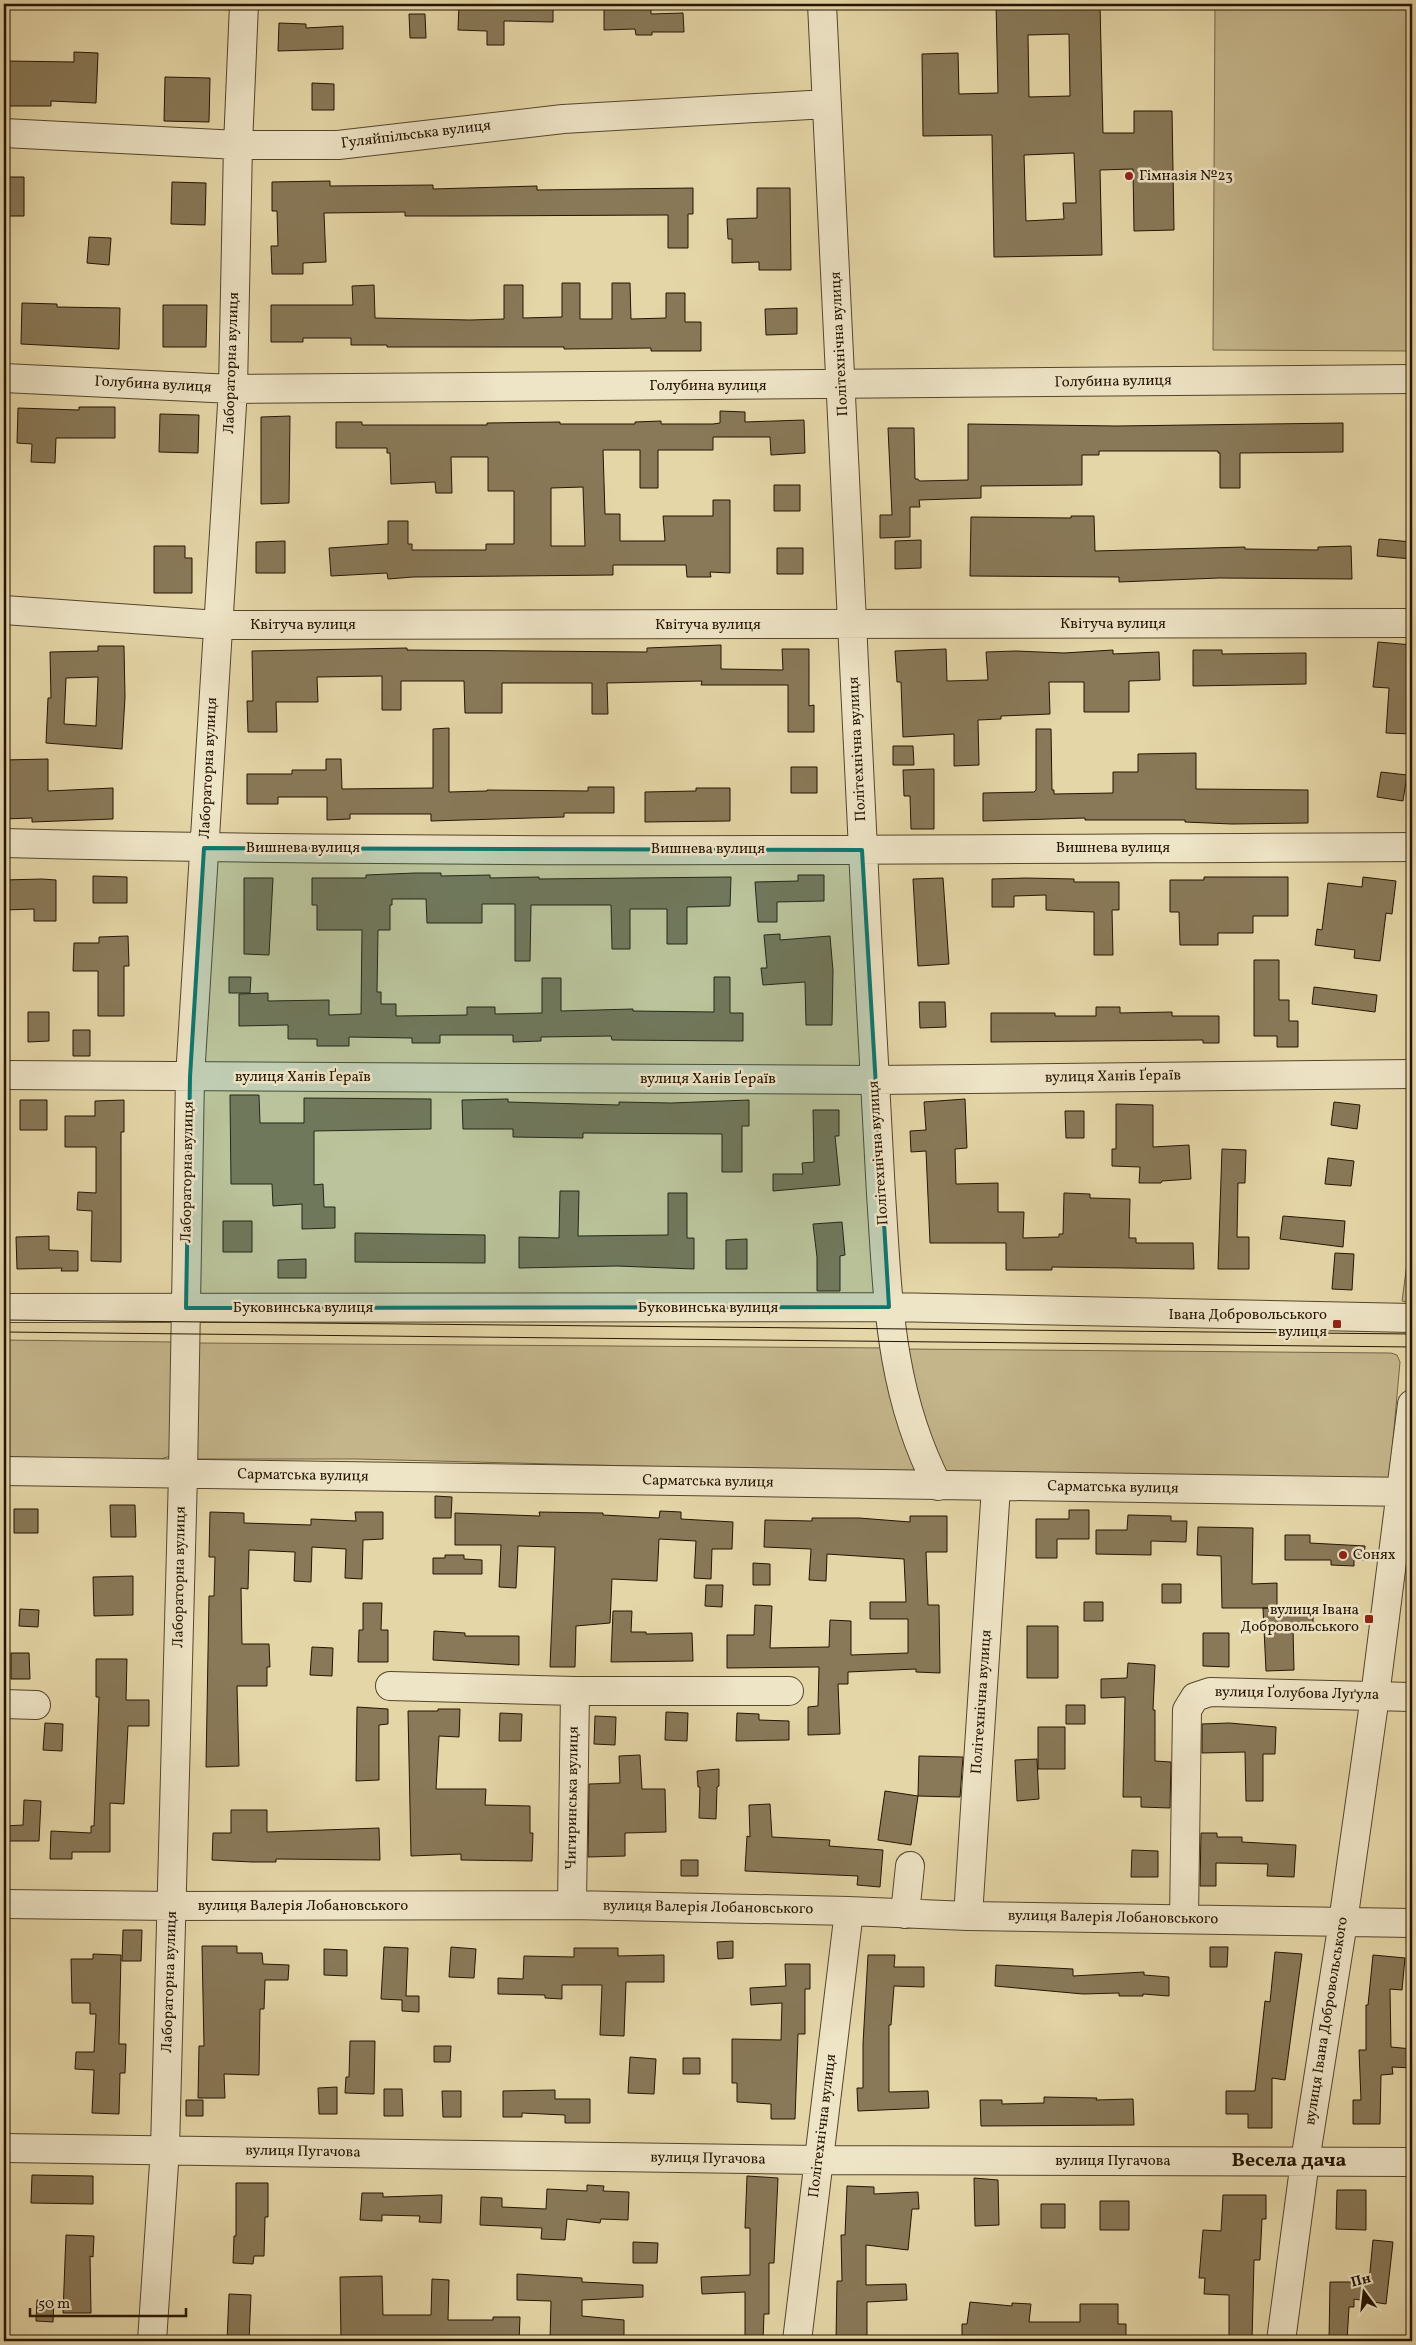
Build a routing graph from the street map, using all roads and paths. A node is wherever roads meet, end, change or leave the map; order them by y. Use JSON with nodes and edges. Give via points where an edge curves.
{"nodes":[{"id":1,"x":244,"y":4,"type":"edge"},
{"id":2,"x":822,"y":4,"type":"edge"},
{"id":3,"x":827,"y":104,"type":"junction"},
{"id":4,"x":4,"y":133,"type":"edge"},
{"id":5,"x":238,"y":145,"type":"junction"},
{"id":6,"x":4,"y":378,"type":"edge"},
{"id":7,"x":1412,"y":380,"type":"edge"},
{"id":8,"x":842,"y":385,"type":"junction"},
{"id":9,"x":233,"y":389,"type":"junction"},
{"id":10,"x":4,"y":610,"type":"edge"},
{"id":11,"x":1412,"y":623,"type":"edge"},
{"id":12,"x":218,"y":625,"type":"junction"},
{"id":13,"x":852,"y":625,"type":"junction"},
{"id":14,"x":4,"y":843,"type":"edge"},
{"id":15,"x":1412,"y":847,"type":"edge"},
{"id":16,"x":204,"y":848,"type":"junction"},
{"id":17,"x":862,"y":850,"type":"junction"},
{"id":18,"x":1412,"y":1074,"type":"edge"},
{"id":19,"x":4,"y":1075,"type":"edge"},
{"id":20,"x":190,"y":1077,"type":"junction"},
{"id":21,"x":874,"y":1080,"type":"junction"},
{"id":22,"x":4,"y":1308,"type":"edge"},
{"id":23,"x":186,"y":1308,"type":"junction"},
{"id":24,"x":889,"y":1308,"type":"junction"},
{"id":25,"x":1412,"y":1318,"type":"edge"},
{"id":26,"x":1412,"y":1404,"type":"edge"},
{"id":27,"x":4,"y":1471,"type":"edge"},
{"id":28,"x":183,"y":1474,"type":"junction"},
{"id":29,"x":938,"y":1486,"type":"junction"},
{"id":30,"x":996,"y":1487,"type":"junction"},
{"id":31,"x":1407,"y":1492,"type":"edge"},
{"id":32,"x":390,"y":1686,"type":"dead end"},
{"id":33,"x":575,"y":1691,"type":"junction"},
{"id":34,"x":790,"y":1691,"type":"dead end"},
{"id":35,"x":1375,"y":1696,"type":"junction"},
{"id":36,"x":1412,"y":1697,"type":"edge"},
{"id":37,"x":4,"y":1704,"type":"edge"},
{"id":38,"x":36,"y":1705,"type":"dead end"},
{"id":39,"x":910,"y":1866,"type":"dead end"},
{"id":40,"x":4,"y":1904,"type":"edge"},
{"id":41,"x":572,"y":1905,"type":"junction"},
{"id":42,"x":172,"y":1906,"type":"junction"},
{"id":43,"x":849,"y":1911,"type":"junction"},
{"id":44,"x":905,"y":1914,"type":"junction"},
{"id":45,"x":968,"y":1916,"type":"junction"},
{"id":46,"x":1184,"y":1918,"type":"junction"},
{"id":47,"x":1343,"y":1922,"type":"junction"},
{"id":48,"x":1412,"y":1923,"type":"edge"},
{"id":49,"x":4,"y":2148,"type":"edge"},
{"id":50,"x":165,"y":2149,"type":"junction"},
{"id":51,"x":820,"y":2160,"type":"junction"},
{"id":52,"x":1306,"y":2161,"type":"junction"},
{"id":53,"x":1412,"y":2162,"type":"edge"},
{"id":54,"x":152,"y":2341,"type":"edge"},
{"id":55,"x":798,"y":2341,"type":"edge"},
{"id":56,"x":1281,"y":2341,"type":"edge"}],
"edges":[{"from":1,"to":5,"type":"street","name":"Лабораторна вулиця"},
{"from":2,"to":3,"type":"street","name":"Політехнічна вулиця"},
{"from":3,"to":5,"type":"street","name":"Гуляйпільська вулиця","via":[[563,119],[338,145]]},
{"from":3,"to":8,"type":"street","name":"Політехнічна вулиця"},
{"from":4,"to":5,"type":"street","name":"Гуляйпільська вулиця"},
{"from":5,"to":9,"type":"street","name":"Лабораторна вулиця"},
{"from":6,"to":9,"type":"street","name":"Голубина вулиця"},
{"from":7,"to":8,"type":"street","name":"Голубина вулиця"},
{"from":8,"to":9,"type":"street","name":"Голубина вулиця"},
{"from":8,"to":13,"type":"street","name":"Політехнічна вулиця"},
{"from":9,"to":12,"type":"street","name":"Лабораторна вулиця"},
{"from":10,"to":12,"type":"street","name":"Квітуча вулиця"},
{"from":11,"to":13,"type":"street","name":"Квітуча вулиця"},
{"from":12,"to":13,"type":"street","name":"Квітуча вулиця"},
{"from":12,"to":16,"type":"street","name":"Лабораторна вулиця"},
{"from":13,"to":17,"type":"street","name":"Політехнічна вулиця"},
{"from":14,"to":16,"type":"street","name":"Вишнева вулиця"},
{"from":15,"to":17,"type":"street","name":"Вишнева вулиця"},
{"from":16,"to":17,"type":"street","name":"Вишнева вулиця"},
{"from":16,"to":20,"type":"street","name":"Лабораторна вулиця"},
{"from":17,"to":21,"type":"street","name":"Політехнічна вулиця"},
{"from":18,"to":21,"type":"street","name":"вулиця Ханів Ґераїв"},
{"from":19,"to":20,"type":"street","name":"вулиця Ханів Ґераїв"},
{"from":20,"to":21,"type":"street","name":"вулиця Ханів Ґераїв"},
{"from":20,"to":23,"type":"street","name":"Лабораторна вулиця"},
{"from":21,"to":24,"type":"street","name":"Політехнічна вулиця"},
{"from":22,"to":23,"type":"street","name":"Буковинська вулиця"},
{"from":23,"to":24,"type":"street","name":"Буковинська вулиця"},
{"from":23,"to":28,"type":"street","name":"Лабораторна вулиця"},
{"from":24,"to":25,"type":"street","name":"Буковинська вулиця"},
{"from":24,"to":29,"type":"street","name":"Політехнічна вулиця","via":[[905,1404],[923,1456]]},
{"from":26,"to":31,"type":"street","name":"вулиця Івана Добровольського"},
{"from":27,"to":28,"type":"street","name":"Сарматська вулиця"},
{"from":28,"to":29,"type":"street","name":"Сарматська вулиця"},
{"from":28,"to":42,"type":"street","name":"Лабораторна вулиця"},
{"from":29,"to":30,"type":"street","name":"Сарматська вулиця"},
{"from":30,"to":31,"type":"street","name":"Сарматська вулиця"},
{"from":30,"to":45,"type":"street","name":"Політехнічна вулиця"},
{"from":31,"to":35,"type":"street","name":"вулиця Івана Добровольського"},
{"from":32,"to":33,"type":"street"},
{"from":33,"to":34,"type":"street"},
{"from":33,"to":41,"type":"street","name":"Чигиринська вулиця"},
{"from":35,"to":36,"type":"street","name":"вулиця Ґолубова Луґула"},
{"from":35,"to":46,"type":"street","name":"вулиця Ґолубова Луґула","via":[[1210,1692],[1195,1697],[1188,1710]]},
{"from":35,"to":47,"type":"street","name":"вулиця Івана Добровольського"},
{"from":37,"to":38,"type":"street"},
{"from":39,"to":44,"type":"street"},
{"from":40,"to":42,"type":"street","name":"вулиця Валерія Лобановського"},
{"from":41,"to":42,"type":"street","name":"вулиця Валерія Лобановського"},
{"from":41,"to":43,"type":"street","name":"вулиця Валерія Лобановського"},
{"from":42,"to":50,"type":"street","name":"Лабораторна вулиця"},
{"from":43,"to":44,"type":"street","name":"вулиця Валерія Лобановського"},
{"from":43,"to":51,"type":"street","name":"Політехнічна вулиця"},
{"from":44,"to":45,"type":"street","name":"вулиця Валерія Лобановського"},
{"from":45,"to":46,"type":"street","name":"вулиця Валерія Лобановського"},
{"from":46,"to":47,"type":"street","name":"вулиця Валерія Лобановського"},
{"from":47,"to":48,"type":"street","name":"вулиця Валерія Лобановського"},
{"from":47,"to":52,"type":"street","name":"вулиця Івана Добровольського"},
{"from":49,"to":50,"type":"street","name":"вулиця Пугачова"},
{"from":50,"to":51,"type":"street","name":"вулиця Пугачова"},
{"from":50,"to":54,"type":"street","name":"Лабораторна вулиця"},
{"from":51,"to":52,"type":"street","name":"вулиця Пугачова"},
{"from":51,"to":55,"type":"street","name":"Політехнічна вулиця"},
{"from":52,"to":53,"type":"street","name":"вулиця Пугачова"},
{"from":52,"to":56,"type":"street","name":"вулиця Івана Добровольського"}]}
